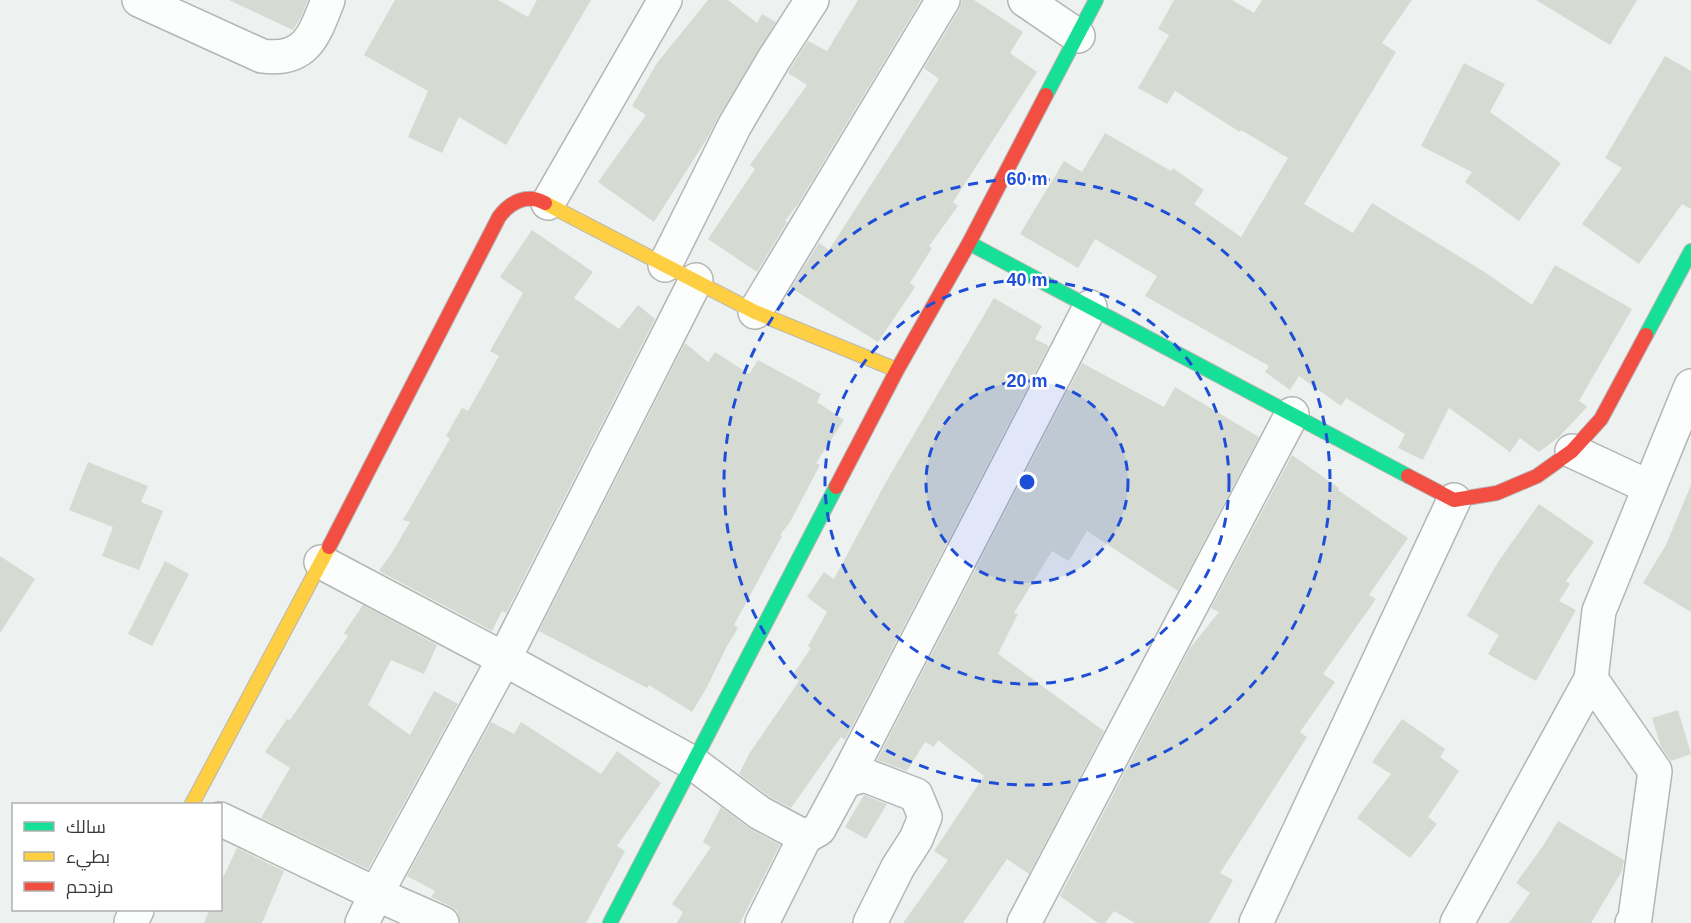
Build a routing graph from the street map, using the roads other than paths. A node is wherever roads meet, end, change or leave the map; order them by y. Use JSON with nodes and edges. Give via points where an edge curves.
{"nodes":[{"id":1,"x":139,"y":0,"type":"edge"},
{"id":2,"x":328,"y":0,"type":"edge"},
{"id":3,"x":665,"y":0,"type":"edge"},
{"id":4,"x":812,"y":0,"type":"edge"},
{"id":5,"x":943,"y":0,"type":"edge"},
{"id":6,"x":1025,"y":0,"type":"edge"},
{"id":7,"x":1096,"y":0,"type":"edge"},
{"id":8,"x":1078,"y":36,"type":"junction"},
{"id":9,"x":548,"y":203,"type":"junction"},
{"id":10,"x":969,"y":243,"type":"junction"},
{"id":11,"x":1691,"y":251,"type":"edge"},
{"id":12,"x":665,"y":265,"type":"junction"},
{"id":13,"x":696,"y":280,"type":"junction"},
{"id":14,"x":1090,"y":307,"type":"junction"},
{"id":15,"x":755,"y":312,"type":"junction"},
{"id":16,"x":897,"y":370,"type":"junction"},
{"id":17,"x":1691,"y":386,"type":"edge"},
{"id":18,"x":1292,"y":414,"type":"junction"},
{"id":19,"x":1572,"y":451,"type":"junction"},
{"id":20,"x":1649,"y":487,"type":"junction"},
{"id":21,"x":1454,"y":500,"type":"junction"},
{"id":22,"x":321,"y":562,"type":"junction"},
{"id":23,"x":504,"y":658,"type":"junction"},
{"id":24,"x":1591,"y":679,"type":"junction"},
{"id":25,"x":693,"y":763,"type":"junction"},
{"id":26,"x":845,"y":781,"type":"junction"},
{"id":27,"x":193,"y":803,"type":"edge"},
{"id":28,"x":222,"y":820,"type":"edge"},
{"id":29,"x":805,"y":837,"type":"junction"},
{"id":30,"x":376,"y":894,"type":"junction"},
{"id":31,"x":362,"y":923,"type":"edge"},
{"id":32,"x":442,"y":923,"type":"edge"},
{"id":33,"x":610,"y":923,"type":"edge"},
{"id":34,"x":762,"y":923,"type":"edge"},
{"id":35,"x":870,"y":923,"type":"edge"},
{"id":36,"x":1024,"y":923,"type":"edge"},
{"id":37,"x":1256,"y":923,"type":"edge"},
{"id":38,"x":1457,"y":923,"type":"edge"},
{"id":39,"x":1632,"y":923,"type":"edge"}],
"edges":[{"from":1,"to":2,"type":"street","via":[[262,56],[276,58],[303,48],[313,36]]},
{"from":3,"to":9,"type":"street"},
{"from":4,"to":12,"type":"street","via":[[735,124]]},
{"from":5,"to":15,"type":"street"},
{"from":6,"to":8,"type":"street"},
{"from":7,"to":8,"type":"street"},
{"from":8,"to":10,"type":"street"},
{"from":9,"to":12,"type":"street"},
{"from":9,"to":22,"type":"street","via":[[524,198],[510,204],[499,217]]},
{"from":10,"to":14,"type":"street"},
{"from":10,"to":16,"type":"street"},
{"from":11,"to":19,"type":"street","via":[[1601,419]]},
{"from":12,"to":13,"type":"street"},
{"from":13,"to":15,"type":"street"},
{"from":13,"to":23,"type":"street"},
{"from":14,"to":18,"type":"street"},
{"from":14,"to":26,"type":"street"},
{"from":15,"to":16,"type":"street"},
{"from":16,"to":25,"type":"street"},
{"from":17,"to":20,"type":"street"},
{"from":18,"to":21,"type":"street"},
{"from":18,"to":36,"type":"street"},
{"from":19,"to":20,"type":"street"},
{"from":19,"to":21,"type":"street","via":[[1537,476],[1507,489]]},
{"from":20,"to":24,"type":"street","via":[[1599,611]]},
{"from":21,"to":37,"type":"street"},
{"from":22,"to":23,"type":"street"},
{"from":22,"to":27,"type":"street"},
{"from":23,"to":25,"type":"street"},
{"from":23,"to":30,"type":"street"},
{"from":24,"to":38,"type":"street"},
{"from":24,"to":39,"type":"street","via":[[1655,771]]},
{"from":25,"to":29,"type":"street","via":[[760,813]]},
{"from":25,"to":33,"type":"street"},
{"from":26,"to":29,"type":"street","via":[[819,829]]},
{"from":26,"to":35,"type":"street","via":[[864,775],[916,795],[924,817]]},
{"from":28,"to":30,"type":"street"},
{"from":29,"to":34,"type":"street"},
{"from":30,"to":31,"type":"street"},
{"from":30,"to":32,"type":"street"}]}
